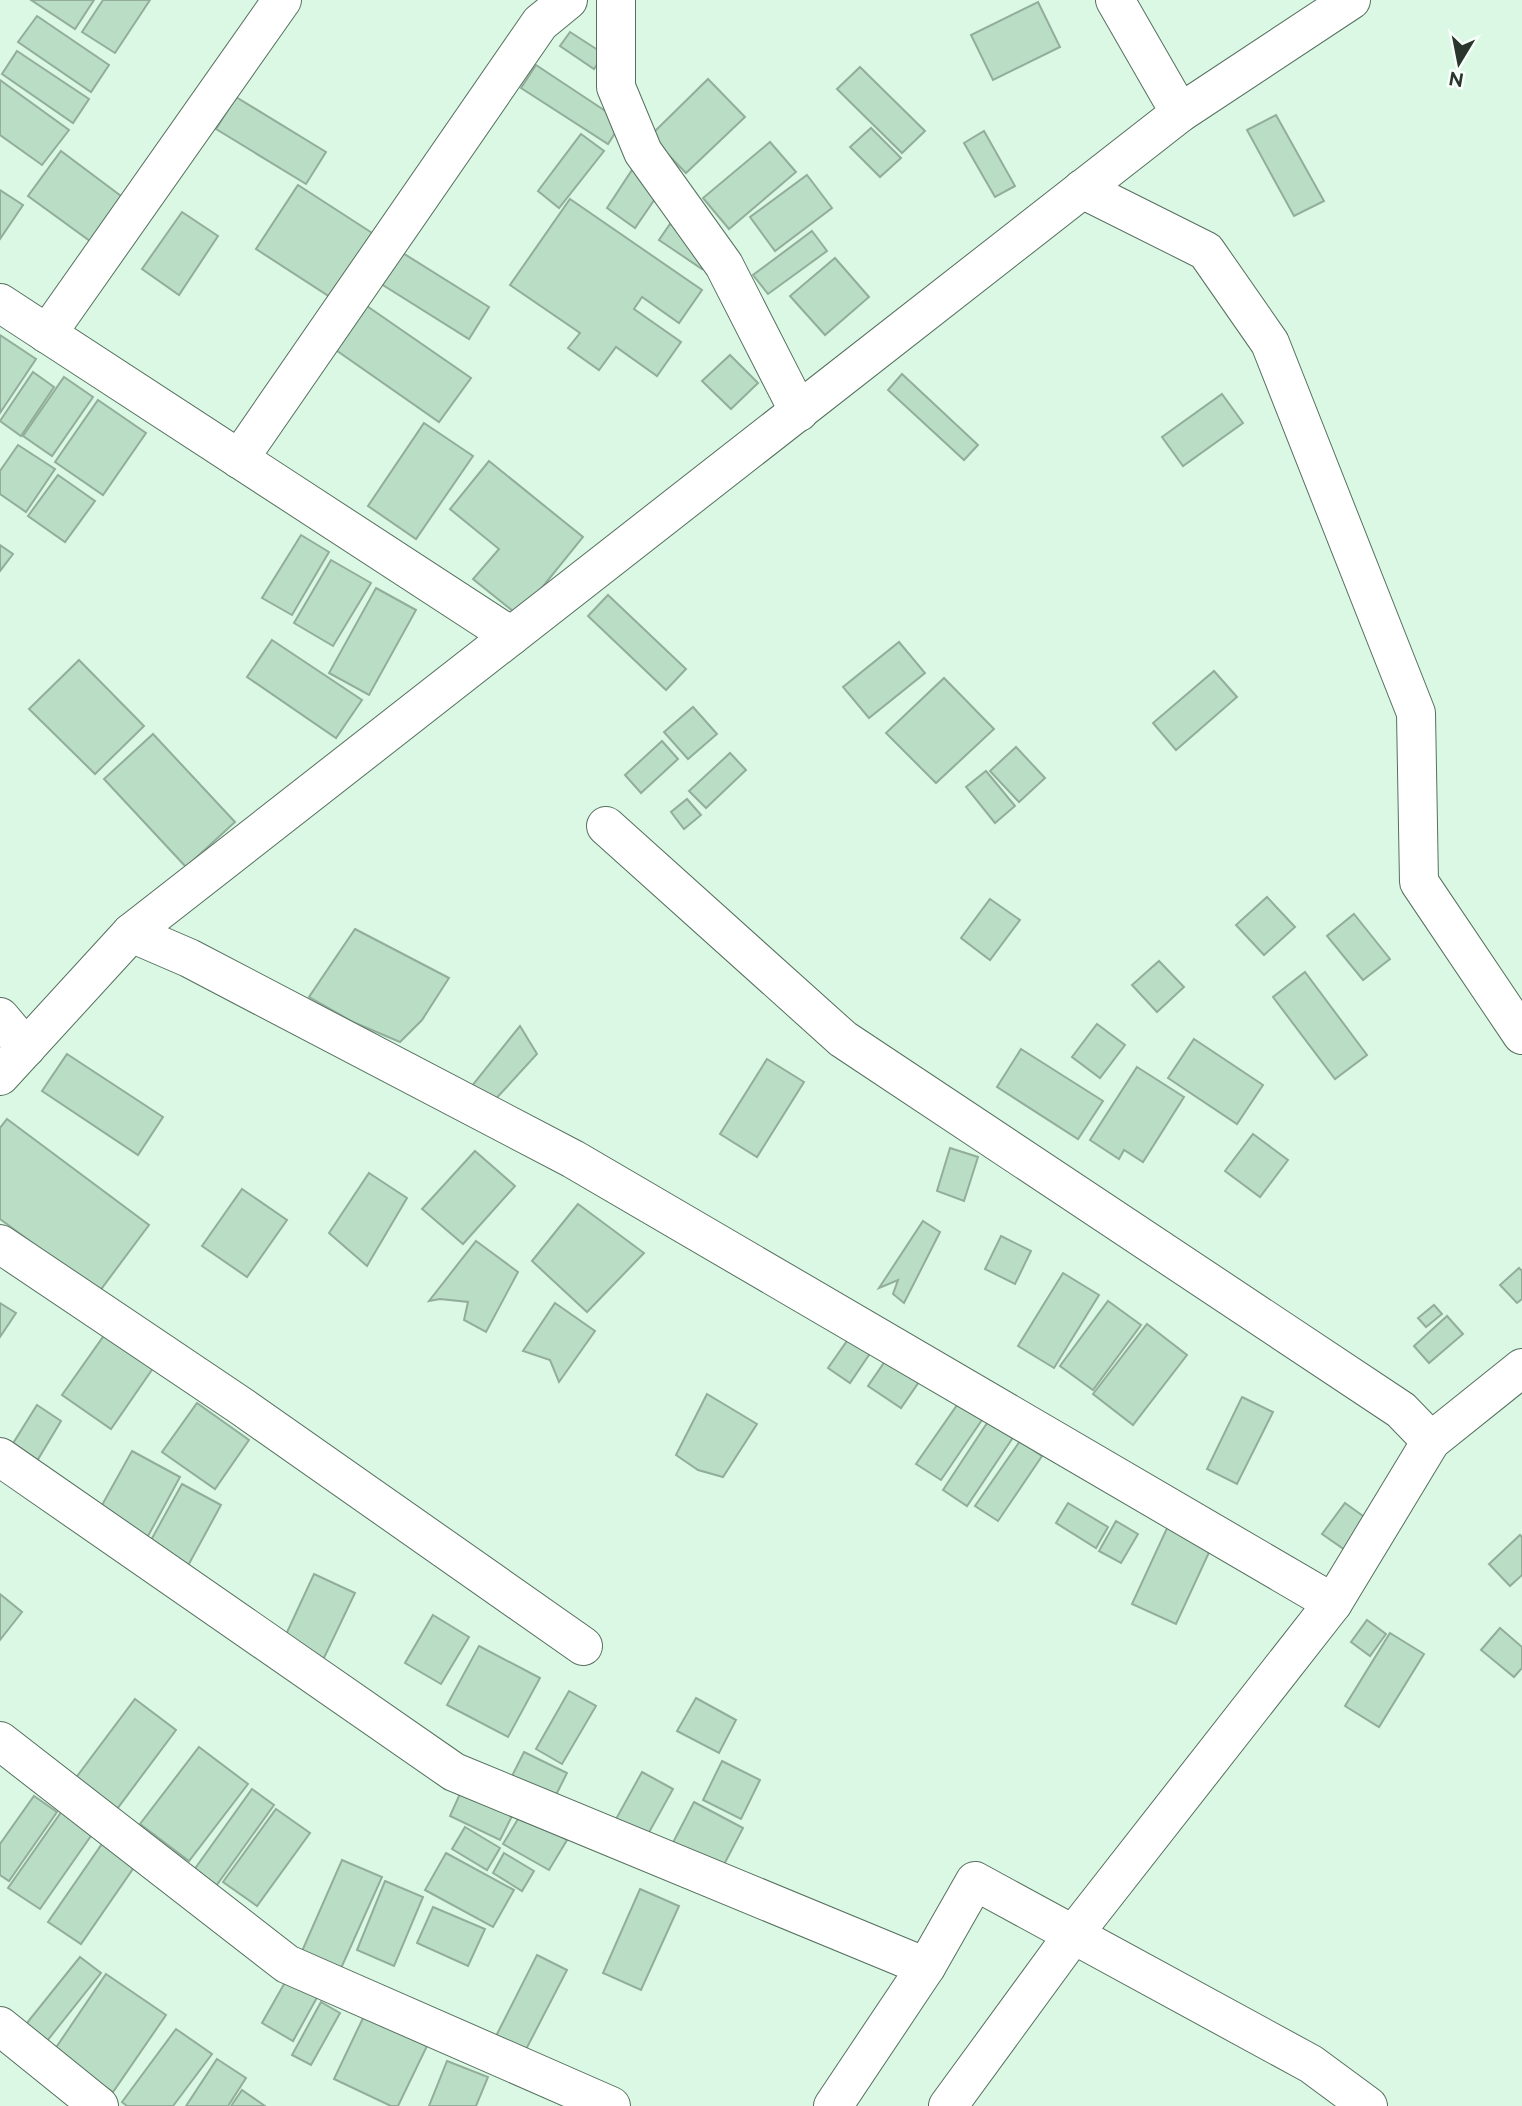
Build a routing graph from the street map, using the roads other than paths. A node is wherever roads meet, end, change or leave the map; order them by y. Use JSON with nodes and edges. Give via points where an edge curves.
{"nodes":[{"id":1,"x":282,"y":0,"type":"edge"},
{"id":2,"x":568,"y":0,"type":"edge"},
{"id":3,"x":616,"y":0,"type":"edge"},
{"id":4,"x":1115,"y":0,"type":"edge"},
{"id":5,"x":1351,"y":0,"type":"edge"},
{"id":6,"x":1180,"y":113,"type":"junction"},
{"id":7,"x":1083,"y":189,"type":"junction"},
{"id":8,"x":0,"y":303,"type":"edge"},
{"id":9,"x":47,"y":334,"type":"junction"},
{"id":10,"x":799,"y":412,"type":"junction"},
{"id":11,"x":239,"y":459,"type":"junction"},
{"id":12,"x":511,"y":636,"type":"junction"},
{"id":13,"x":606,"y":826,"type":"dead end"},
{"id":14,"x":131,"y":933,"type":"junction"},
{"id":15,"x":0,"y":1017,"type":"edge"},
{"id":16,"x":1522,"y":1035,"type":"edge"},
{"id":17,"x":26,"y":1048,"type":"junction"},
{"id":18,"x":0,"y":1076,"type":"edge"},
{"id":19,"x":0,"y":1244,"type":"edge"},
{"id":20,"x":1522,"y":1368,"type":"edge"},
{"id":21,"x":1432,"y":1441,"type":"junction"},
{"id":22,"x":0,"y":1457,"type":"edge"},
{"id":23,"x":1333,"y":1603,"type":"junction"},
{"id":24,"x":583,"y":1646,"type":"dead end"},
{"id":25,"x":0,"y":1741,"type":"edge"},
{"id":26,"x":1073,"y":1935,"type":"junction"},
{"id":27,"x":926,"y":1967,"type":"junction"},
{"id":28,"x":0,"y":2026,"type":"edge"},
{"id":29,"x":99,"y":2106,"type":"edge"},
{"id":30,"x":611,"y":2106,"type":"edge"},
{"id":31,"x":833,"y":2106,"type":"edge"},
{"id":32,"x":948,"y":2106,"type":"edge"},
{"id":33,"x":1368,"y":2106,"type":"edge"}],
"edges":[{"from":1,"to":9,"type":"street"},
{"from":2,"to":11,"type":"street","via":[[540,23]]},
{"from":3,"to":10,"type":"street","via":[[616,87],[643,152],[724,265]]},
{"from":4,"to":6,"type":"street"},
{"from":5,"to":6,"type":"street"},
{"from":6,"to":7,"type":"street"},
{"from":7,"to":10,"type":"street"},
{"from":7,"to":16,"type":"street","via":[[1206,251],[1270,343],[1416,713],[1419,882]]},
{"from":8,"to":9,"type":"street"},
{"from":9,"to":11,"type":"street"},
{"from":10,"to":12,"type":"street"},
{"from":11,"to":12,"type":"street"},
{"from":12,"to":14,"type":"street"},
{"from":13,"to":21,"type":"street","via":[[843,1039],[1401,1410]]},
{"from":14,"to":17,"type":"street"},
{"from":14,"to":23,"type":"street","via":[[189,958],[573,1159]]},
{"from":15,"to":17,"type":"street"},
{"from":17,"to":18,"type":"street"},
{"from":19,"to":24,"type":"street"},
{"from":20,"to":21,"type":"street"},
{"from":21,"to":23,"type":"street"},
{"from":22,"to":27,"type":"street","via":[[454,1772]]},
{"from":23,"to":26,"type":"street"},
{"from":25,"to":30,"type":"street","via":[[287,1964]]},
{"from":26,"to":27,"type":"street","via":[[975,1881]]},
{"from":26,"to":32,"type":"street"},
{"from":26,"to":33,"type":"street","via":[[1311,2064]]},
{"from":27,"to":31,"type":"street"},
{"from":28,"to":29,"type":"street"}]}
